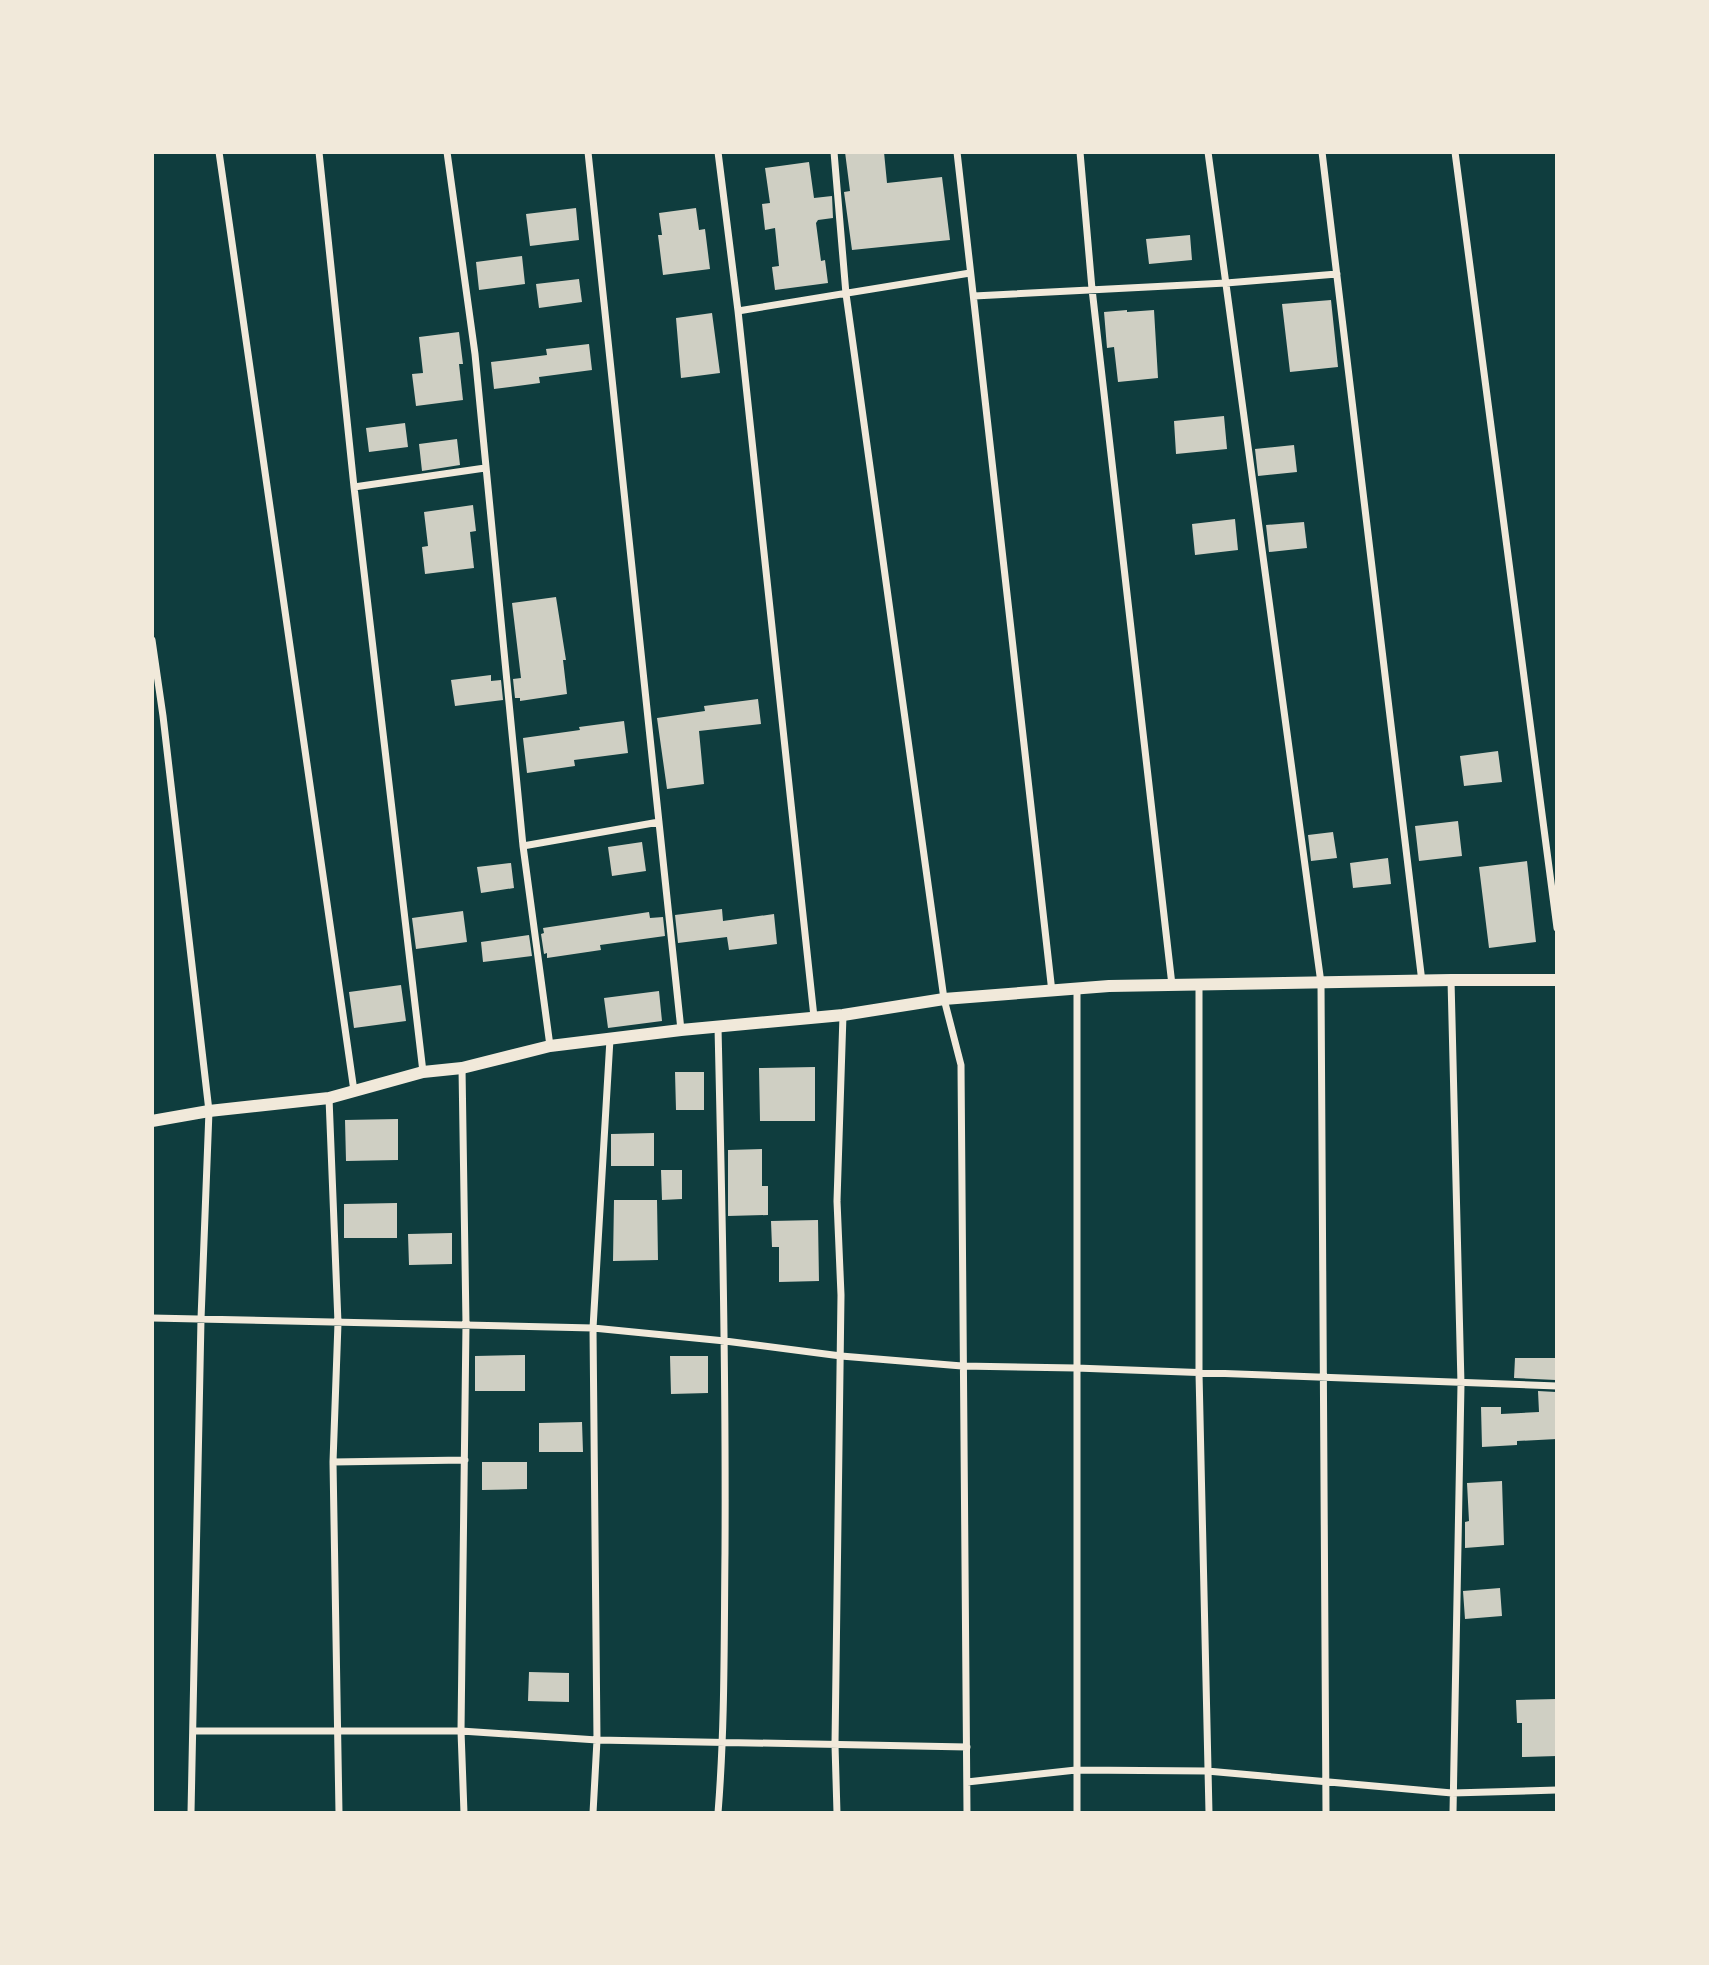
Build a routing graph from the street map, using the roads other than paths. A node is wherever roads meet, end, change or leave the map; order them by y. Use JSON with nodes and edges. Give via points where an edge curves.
{"nodes":[{"id":1,"x":219,"y":152,"type":"edge"},
{"id":2,"x":318,"y":152,"type":"edge"},
{"id":3,"x":447,"y":152,"type":"edge"},
{"id":4,"x":587,"y":152,"type":"edge"},
{"id":5,"x":718,"y":152,"type":"edge"},
{"id":6,"x":834,"y":152,"type":"edge"},
{"id":7,"x":957,"y":152,"type":"edge"},
{"id":8,"x":1080,"y":152,"type":"edge"},
{"id":9,"x":1208,"y":152,"type":"edge"},
{"id":10,"x":1322,"y":152,"type":"edge"},
{"id":11,"x":1455,"y":152,"type":"edge"},
{"id":12,"x":970,"y":273,"type":"junction"},
{"id":13,"x":1337,"y":274,"type":"junction"},
{"id":14,"x":1226,"y":283,"type":"junction"},
{"id":15,"x":1092,"y":289,"type":"junction"},
{"id":16,"x":846,"y":294,"type":"junction"},
{"id":17,"x":974,"y":296,"type":"junction"},
{"id":18,"x":737,"y":311,"type":"junction"},
{"id":19,"x":485,"y":468,"type":"junction"},
{"id":20,"x":354,"y":487,"type":"junction"},
{"id":21,"x":152,"y":640,"type":"edge"},
{"id":22,"x":659,"y":822,"type":"junction"},
{"id":23,"x":523,"y":846,"type":"junction"},
{"id":24,"x":1557,"y":928,"type":"edge"},
{"id":25,"x":1451,"y":980,"type":"junction"},
{"id":26,"x":1557,"y":980,"type":"edge"},
{"id":27,"x":1422,"y":982,"type":"junction"},
{"id":28,"x":1321,"y":983,"type":"junction"},
{"id":29,"x":1172,"y":985,"type":"junction"},
{"id":30,"x":1199,"y":985,"type":"junction"},
{"id":31,"x":1077,"y":989,"type":"junction"},
{"id":32,"x":1052,"y":992,"type":"junction"},
{"id":33,"x":944,"y":999,"type":"junction"},
{"id":34,"x":843,"y":1015,"type":"junction"},
{"id":35,"x":814,"y":1017,"type":"junction"},
{"id":36,"x":718,"y":1027,"type":"junction"},
{"id":37,"x":681,"y":1030,"type":"junction"},
{"id":38,"x":610,"y":1039,"type":"junction"},
{"id":39,"x":550,"y":1046,"type":"junction"},
{"id":40,"x":462,"y":1068,"type":"junction"},
{"id":41,"x":423,"y":1072,"type":"junction"},
{"id":42,"x":354,"y":1092,"type":"junction"},
{"id":43,"x":329,"y":1098,"type":"junction"},
{"id":44,"x":209,"y":1111,"type":"junction"},
{"id":45,"x":152,"y":1121,"type":"edge"},
{"id":46,"x":152,"y":1318,"type":"edge"},
{"id":47,"x":201,"y":1319,"type":"junction"},
{"id":48,"x":338,"y":1323,"type":"junction"},
{"id":49,"x":466,"y":1324,"type":"junction"},
{"id":50,"x":593,"y":1328,"type":"junction"},
{"id":51,"x":724,"y":1341,"type":"junction"},
{"id":52,"x":841,"y":1356,"type":"junction"},
{"id":53,"x":962,"y":1366,"type":"junction"},
{"id":54,"x":1076,"y":1368,"type":"junction"},
{"id":55,"x":1199,"y":1374,"type":"junction"},
{"id":56,"x":1323,"y":1376,"type":"junction"},
{"id":57,"x":1461,"y":1384,"type":"junction"},
{"id":58,"x":1557,"y":1387,"type":"edge"},
{"id":59,"x":465,"y":1460,"type":"junction"},
{"id":60,"x":334,"y":1462,"type":"junction"},
{"id":61,"x":194,"y":1731,"type":"junction"},
{"id":62,"x":336,"y":1731,"type":"junction"},
{"id":63,"x":461,"y":1731,"type":"junction"},
{"id":64,"x":597,"y":1740,"type":"junction"},
{"id":65,"x":723,"y":1743,"type":"junction"},
{"id":66,"x":835,"y":1745,"type":"junction"},
{"id":67,"x":967,"y":1747,"type":"junction"},
{"id":68,"x":1076,"y":1770,"type":"junction"},
{"id":69,"x":1207,"y":1771,"type":"junction"},
{"id":70,"x":967,"y":1782,"type":"junction"},
{"id":71,"x":1325,"y":1782,"type":"junction"},
{"id":72,"x":1557,"y":1790,"type":"edge"},
{"id":73,"x":1452,"y":1793,"type":"junction"},
{"id":74,"x":191,"y":1813,"type":"edge"},
{"id":75,"x":339,"y":1813,"type":"edge"},
{"id":76,"x":464,"y":1813,"type":"edge"},
{"id":77,"x":593,"y":1813,"type":"edge"},
{"id":78,"x":719,"y":1813,"type":"edge"},
{"id":79,"x":837,"y":1813,"type":"edge"},
{"id":80,"x":967,"y":1813,"type":"edge"},
{"id":81,"x":1077,"y":1813,"type":"edge"},
{"id":82,"x":1209,"y":1813,"type":"edge"},
{"id":83,"x":1326,"y":1813,"type":"edge"},
{"id":84,"x":1453,"y":1813,"type":"edge"}],
"edges":[{"from":1,"to":42,"type":"street"},
{"from":2,"to":20,"type":"street"},
{"from":3,"to":19,"type":"street","via":[[475,354]]},
{"from":4,"to":22,"type":"street"},
{"from":5,"to":18,"type":"street"},
{"from":6,"to":16,"type":"street"},
{"from":7,"to":12,"type":"street"},
{"from":8,"to":15,"type":"street"},
{"from":9,"to":14,"type":"street"},
{"from":10,"to":13,"type":"street"},
{"from":11,"to":24,"type":"street"},
{"from":12,"to":16,"type":"street"},
{"from":12,"to":17,"type":"street"},
{"from":13,"to":14,"type":"street"},
{"from":13,"to":27,"type":"street"},
{"from":14,"to":15,"type":"street"},
{"from":14,"to":28,"type":"street"},
{"from":15,"to":17,"type":"street"},
{"from":15,"to":29,"type":"street"},
{"from":16,"to":18,"type":"street"},
{"from":16,"to":33,"type":"street"},
{"from":17,"to":32,"type":"street"},
{"from":18,"to":35,"type":"street"},
{"from":19,"to":20,"type":"street"},
{"from":19,"to":23,"type":"street"},
{"from":20,"to":41,"type":"street"},
{"from":21,"to":44,"type":"street"},
{"from":22,"to":23,"type":"street"},
{"from":22,"to":37,"type":"street"},
{"from":23,"to":39,"type":"street"},
{"from":25,"to":26,"type":"street"},
{"from":25,"to":27,"type":"street"},
{"from":25,"to":57,"type":"street"},
{"from":27,"to":28,"type":"street"},
{"from":28,"to":30,"type":"street"},
{"from":28,"to":56,"type":"street"},
{"from":29,"to":30,"type":"street"},
{"from":29,"to":31,"type":"street"},
{"from":30,"to":55,"type":"street"},
{"from":31,"to":32,"type":"street"},
{"from":31,"to":54,"type":"street"},
{"from":32,"to":33,"type":"street"},
{"from":33,"to":34,"type":"street"},
{"from":33,"to":53,"type":"street","via":[[961,1065]]},
{"from":34,"to":35,"type":"street"},
{"from":34,"to":52,"type":"street","via":[[837,1201]]},
{"from":35,"to":36,"type":"street"},
{"from":36,"to":37,"type":"street"},
{"from":36,"to":51,"type":"street"},
{"from":37,"to":38,"type":"street"},
{"from":38,"to":39,"type":"street"},
{"from":38,"to":50,"type":"street"},
{"from":39,"to":40,"type":"street"},
{"from":40,"to":41,"type":"street"},
{"from":40,"to":49,"type":"street"},
{"from":41,"to":42,"type":"street"},
{"from":42,"to":43,"type":"street"},
{"from":43,"to":44,"type":"street"},
{"from":43,"to":48,"type":"street"},
{"from":44,"to":45,"type":"street"},
{"from":44,"to":47,"type":"street"},
{"from":46,"to":47,"type":"street"},
{"from":47,"to":48,"type":"street"},
{"from":47,"to":61,"type":"street"},
{"from":48,"to":49,"type":"street"},
{"from":48,"to":60,"type":"street"},
{"from":49,"to":50,"type":"street"},
{"from":49,"to":59,"type":"street"},
{"from":50,"to":51,"type":"street"},
{"from":50,"to":64,"type":"street"},
{"from":51,"to":52,"type":"street"},
{"from":51,"to":65,"type":"street"},
{"from":52,"to":53,"type":"street"},
{"from":52,"to":66,"type":"street"},
{"from":53,"to":54,"type":"street"},
{"from":53,"to":67,"type":"street"},
{"from":54,"to":55,"type":"street"},
{"from":54,"to":68,"type":"street"},
{"from":55,"to":56,"type":"street"},
{"from":55,"to":69,"type":"street"},
{"from":56,"to":57,"type":"street"},
{"from":56,"to":71,"type":"street"},
{"from":57,"to":58,"type":"street"},
{"from":57,"to":73,"type":"street"},
{"from":59,"to":60,"type":"street"},
{"from":59,"to":63,"type":"street"},
{"from":60,"to":62,"type":"street"},
{"from":61,"to":62,"type":"street"},
{"from":61,"to":74,"type":"street"},
{"from":62,"to":63,"type":"street"},
{"from":62,"to":75,"type":"street"},
{"from":63,"to":64,"type":"street"},
{"from":63,"to":76,"type":"street"},
{"from":64,"to":65,"type":"street"},
{"from":64,"to":77,"type":"street"},
{"from":65,"to":66,"type":"street"},
{"from":65,"to":78,"type":"street"},
{"from":66,"to":67,"type":"street"},
{"from":66,"to":79,"type":"street"},
{"from":67,"to":70,"type":"street"},
{"from":68,"to":69,"type":"street"},
{"from":68,"to":70,"type":"street"},
{"from":68,"to":81,"type":"street"},
{"from":69,"to":71,"type":"street"},
{"from":69,"to":82,"type":"street"},
{"from":70,"to":80,"type":"street"},
{"from":71,"to":73,"type":"street"},
{"from":71,"to":83,"type":"street"},
{"from":72,"to":73,"type":"street"},
{"from":73,"to":84,"type":"street"}]}
